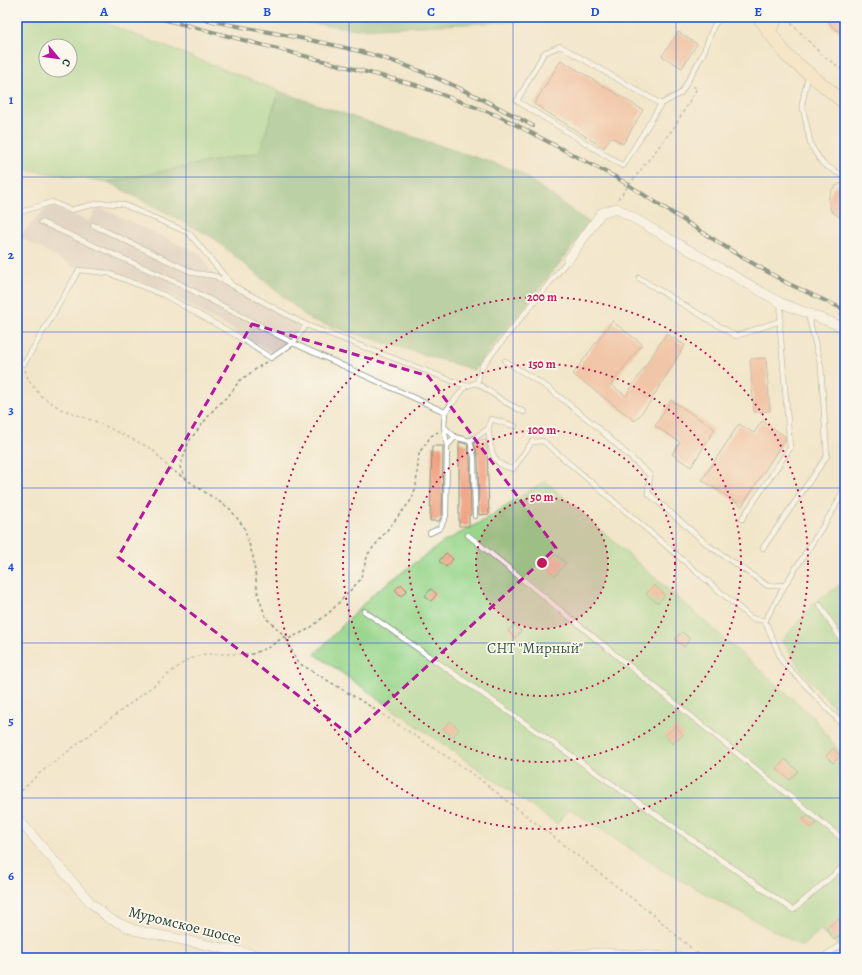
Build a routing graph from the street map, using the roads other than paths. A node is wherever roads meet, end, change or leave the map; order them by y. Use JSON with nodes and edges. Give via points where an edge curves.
{"nodes":[{"id":1,"x":722,"y":17,"type":"edge"},
{"id":2,"x":759,"y":17,"type":"edge"},
{"id":3,"x":777,"y":17,"type":"edge"},
{"id":4,"x":768,"y":32,"type":"junction"},
{"id":5,"x":808,"y":75,"type":"junction"},
{"id":6,"x":845,"y":103,"type":"edge"},
{"id":7,"x":661,"y":104,"type":"junction"},
{"id":8,"x":845,"y":177,"type":"edge"},
{"id":9,"x":17,"y":213,"type":"edge"},
{"id":10,"x":41,"y":222,"type":"dead end"},
{"id":11,"x":93,"y":225,"type":"dead end"},
{"id":12,"x":568,"y":260,"type":"joint"},
{"id":13,"x":639,"y":278,"type":"dead end"},
{"id":14,"x":232,"y":285,"type":"junction"},
{"id":15,"x":781,"y":303,"type":"junction"},
{"id":16,"x":808,"y":314,"type":"junction"},
{"id":17,"x":780,"y":321,"type":"junction"},
{"id":18,"x":306,"y":325,"type":"junction"},
{"id":19,"x":842,"y":328,"type":"edge"},
{"id":20,"x":293,"y":343,"type":"junction"},
{"id":21,"x":17,"y":361,"type":"edge"},
{"id":22,"x":505,"y":361,"type":"dead end"},
{"id":23,"x":477,"y":383,"type":"junction"},
{"id":24,"x":466,"y":386,"type":"junction"},
{"id":25,"x":445,"y":412,"type":"junction"},
{"id":26,"x":524,"y":412,"type":"dead end"},
{"id":27,"x":515,"y":426,"type":"dead end"},
{"id":28,"x":444,"y":427,"type":"junction"},
{"id":29,"x":488,"y":429,"type":"junction"},
{"id":30,"x":455,"y":437,"type":"junction"},
{"id":31,"x":470,"y":441,"type":"junction"},
{"id":32,"x":447,"y":446,"type":"junction"},
{"id":33,"x":845,"y":487,"type":"edge"},
{"id":34,"x":475,"y":516,"type":"dead end"},
{"id":35,"x":742,"y":519,"type":"dead end"},
{"id":36,"x":430,"y":533,"type":"dead end"},
{"id":37,"x":468,"y":535,"type":"dead end"},
{"id":38,"x":763,"y":548,"type":"dead end"},
{"id":39,"x":785,"y":586,"type":"junction"},
{"id":40,"x":820,"y":605,"type":"dead end"},
{"id":41,"x":364,"y":611,"type":"dead end"},
{"id":42,"x":765,"y":621,"type":"junction"},
{"id":43,"x":845,"y":646,"type":"edge"},
{"id":44,"x":843,"y":725,"type":"dead end"},
{"id":45,"x":17,"y":818,"type":"edge"},
{"id":46,"x":845,"y":841,"type":"edge"},
{"id":47,"x":845,"y":865,"type":"edge"},
{"id":48,"x":845,"y":943,"type":"edge"},
{"id":49,"x":271,"y":958,"type":"edge"},
{"id":50,"x":526,"y":958,"type":"edge"},
{"id":51,"x":688,"y":958,"type":"edge"},
{"id":52,"x":824,"y":958,"type":"edge"}],
"edges":[{"from":1,"to":7,"type":"lane","via":[[714,25],[703,54],[681,93]]},
{"from":2,"to":4,"type":"main road"},
{"from":3,"to":4,"type":"main road"},
{"from":4,"to":5,"type":"main road","via":[[786,55]]},
{"from":5,"to":6,"type":"main road"},
{"from":5,"to":8,"type":"lane","via":[[802,104],[811,146],[823,164]]},
{"from":7,"to":7,"type":"lane","via":[[623,166],[517,101],[544,53],[560,46]]},
{"from":9,"to":14,"type":"lane","via":[[52,202],[70,210],[100,203],[122,204],[189,233]]},
{"from":10,"to":20,"type":"lane","via":[[178,283]]},
{"from":11,"to":14,"type":"lane","via":[[194,273],[215,276]]},
{"from":12,"to":15,"type":"street","via":[[601,213],[616,208]]},
{"from":12,"to":23,"type":"lane","via":[[482,366]]},
{"from":13,"to":17,"type":"lane","via":[[736,336]]},
{"from":14,"to":18,"type":"lane"},
{"from":15,"to":16,"type":"street"},
{"from":15,"to":17,"type":"lane"},
{"from":16,"to":19,"type":"street"},
{"from":16,"to":38,"type":"lane","via":[[821,367],[827,456]]},
{"from":17,"to":35,"type":"lane","via":[[790,448]]},
{"from":18,"to":20,"type":"lane"},
{"from":18,"to":24,"type":"lane"},
{"from":20,"to":21,"type":"lane","via":[[271,358],[164,295],[108,273],[79,270],[24,364]]},
{"from":20,"to":25,"type":"lane"},
{"from":22,"to":39,"type":"lane","via":[[547,387],[639,465],[650,475],[648,493],[708,545],[768,586]]},
{"from":23,"to":24,"type":"lane"},
{"from":23,"to":26,"type":"lane"},
{"from":24,"to":25,"type":"lane"},
{"from":25,"to":28,"type":"lane"},
{"from":27,"to":29,"type":"lane","via":[[491,419]]},
{"from":28,"to":30,"type":"lane"},
{"from":28,"to":32,"type":"lane"},
{"from":29,"to":31,"type":"lane"},
{"from":29,"to":42,"type":"lane","via":[[493,458],[501,467],[513,469],[532,442],[543,441],[751,618]]},
{"from":30,"to":31,"type":"lane"},
{"from":30,"to":32,"type":"lane"},
{"from":31,"to":34,"type":"lane","via":[[474,457]]},
{"from":32,"to":36,"type":"lane","via":[[446,516],[440,528]]},
{"from":33,"to":39,"type":"lane"},
{"from":37,"to":46,"type":"lane"},
{"from":39,"to":42,"type":"lane"},
{"from":40,"to":43,"type":"lane"},
{"from":41,"to":47,"type":"lane","via":[[793,910]]},
{"from":42,"to":44,"type":"lane","via":[[782,662]]},
{"from":45,"to":49,"type":"street","name":"Муромское шоссе","via":[[90,902],[108,918],[134,930]]},
{"from":48,"to":52,"type":"lane"},
{"from":50,"to":51,"type":"street","via":[[601,953]]}]}
